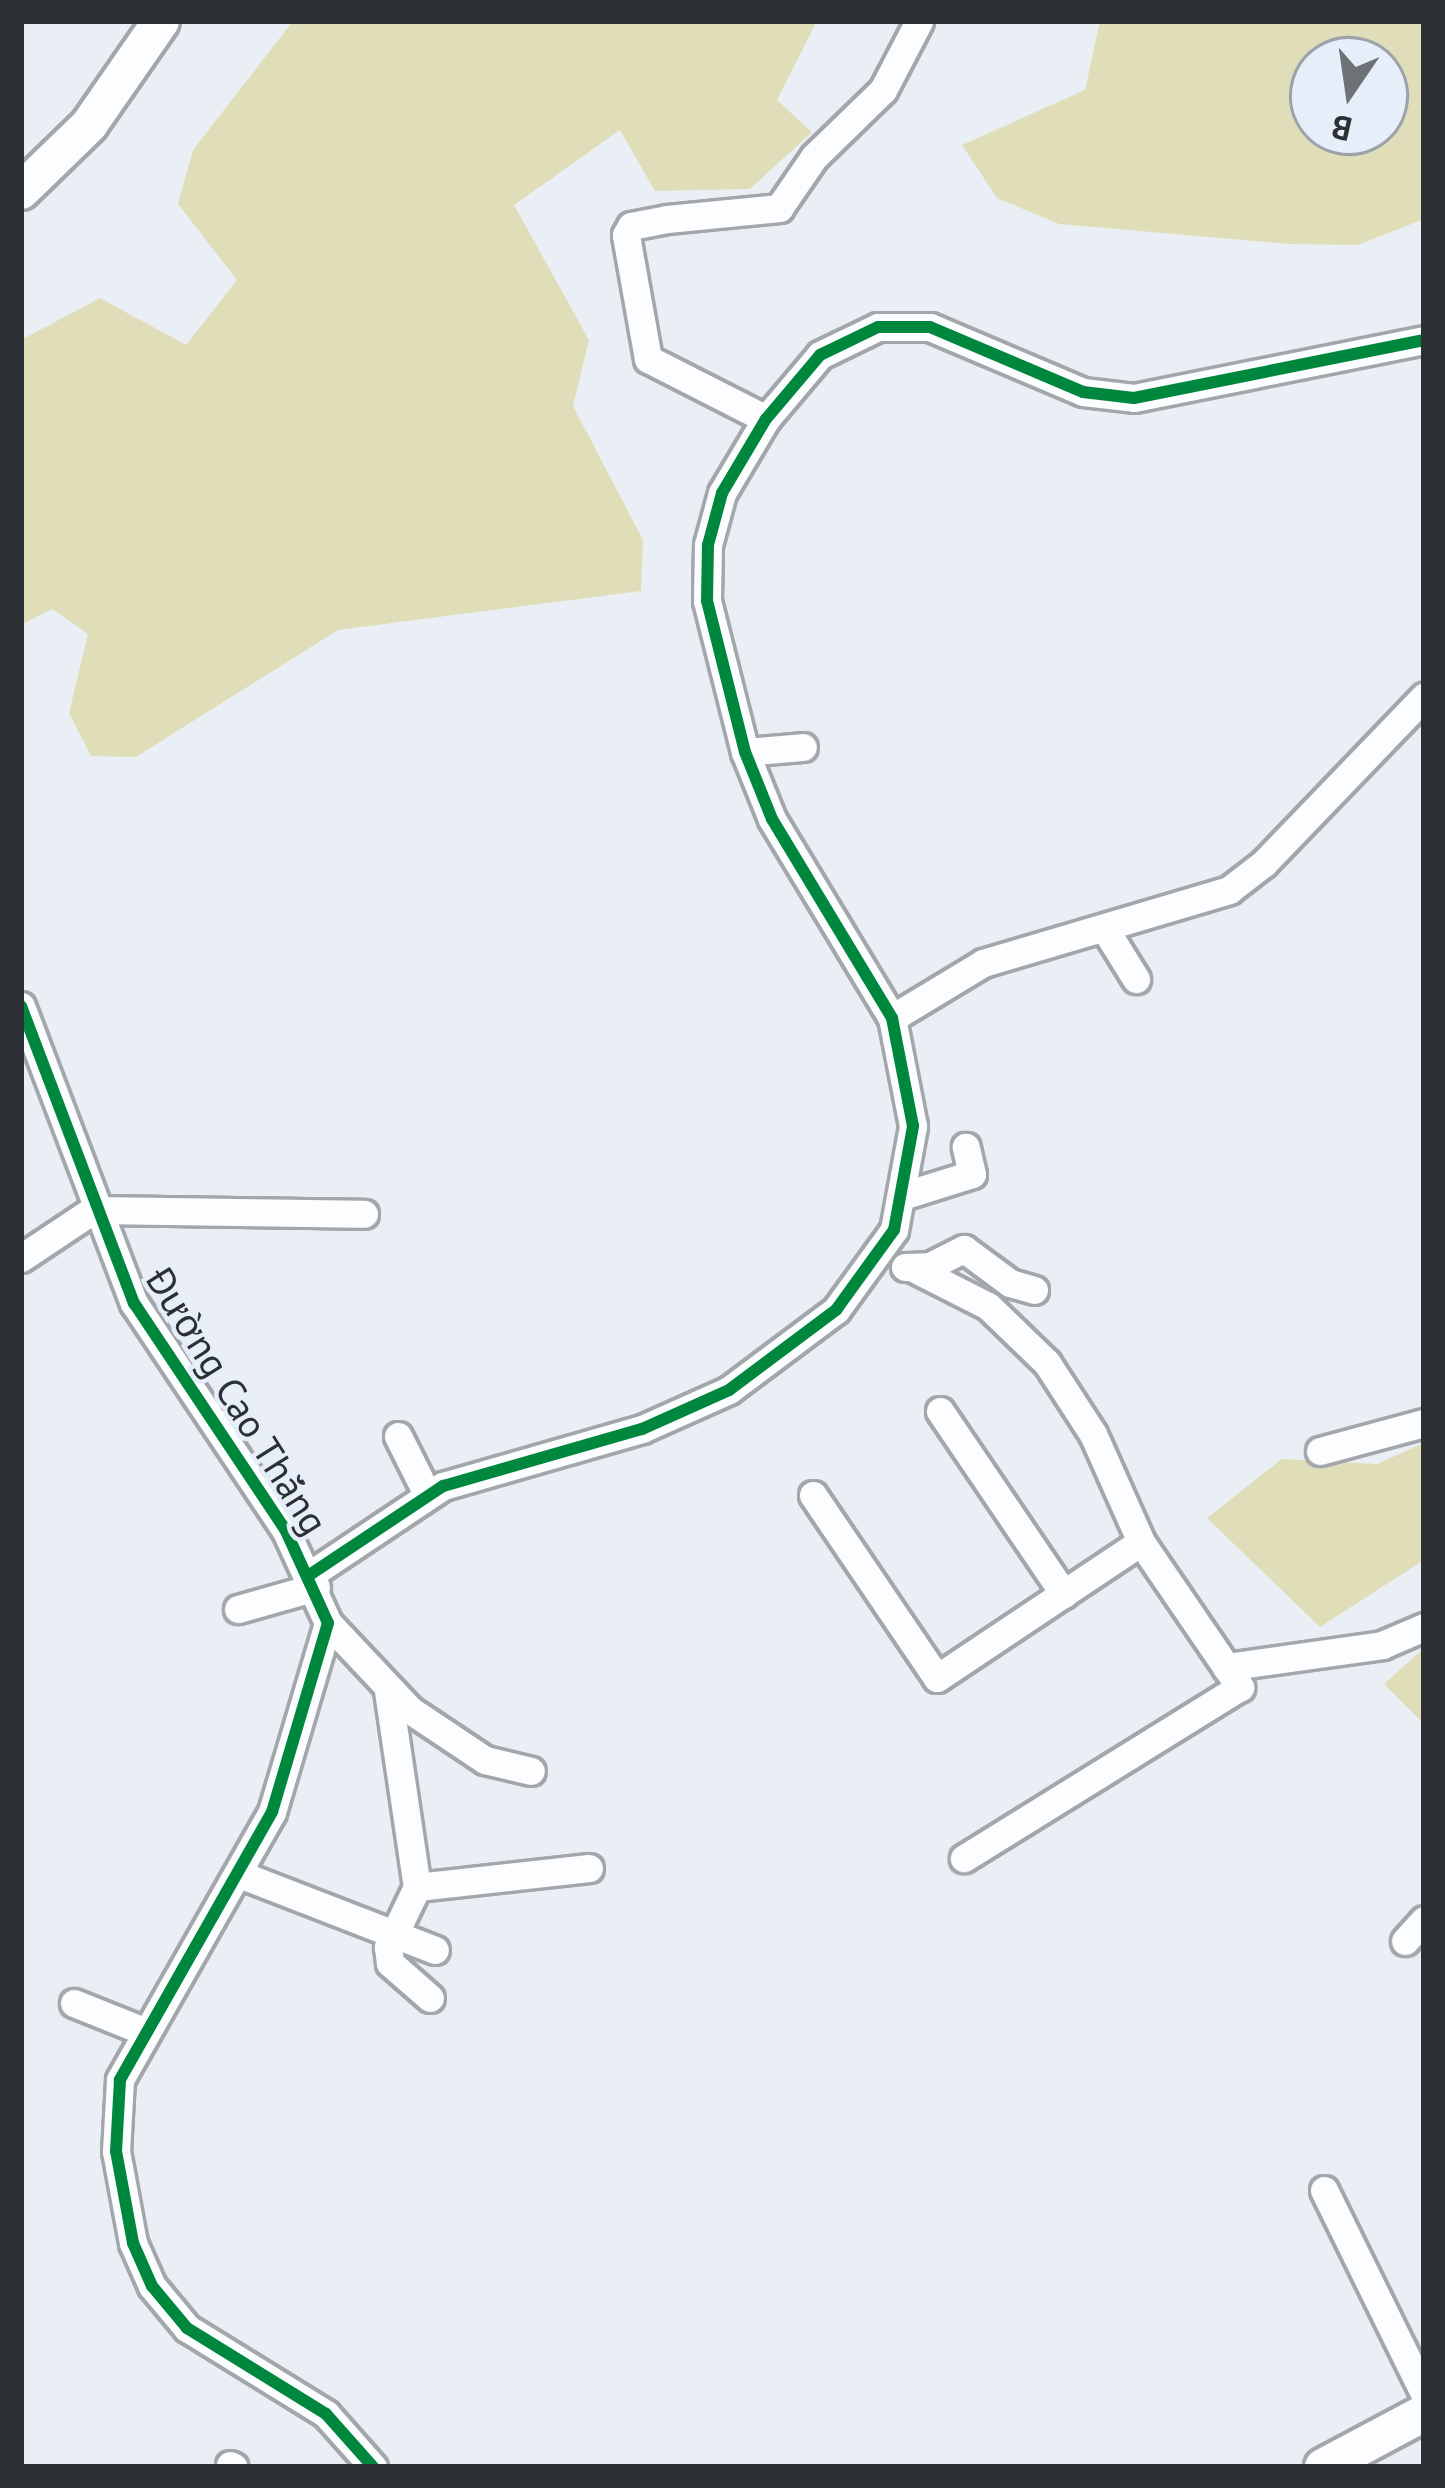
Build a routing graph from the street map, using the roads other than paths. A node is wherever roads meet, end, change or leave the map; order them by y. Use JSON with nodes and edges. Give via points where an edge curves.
{"nodes":[{"id":1,"x":161,"y":21,"type":"edge"},
{"id":2,"x":919,"y":21,"type":"edge"},
{"id":3,"x":21,"y":191,"type":"edge"},
{"id":4,"x":1424,"y":340,"type":"edge"},
{"id":5,"x":766,"y":419,"type":"junction"},
{"id":6,"x":1424,"y":697,"type":"edge"},
{"id":7,"x":803,"y":747,"type":"dead end"},
{"id":8,"x":745,"y":752,"type":"junction"},
{"id":9,"x":1105,"y":929,"type":"junction"},
{"id":10,"x":1136,"y":979,"type":"dead end"},
{"id":11,"x":21,"y":1006,"type":"edge"},
{"id":12,"x":892,"y":1018,"type":"junction"},
{"id":13,"x":31,"y":1070,"type":"edge"},
{"id":14,"x":966,"y":1147,"type":"dead end"},
{"id":15,"x":905,"y":1195,"type":"junction"},
{"id":16,"x":93,"y":1210,"type":"junction"},
{"id":17,"x":364,"y":1214,"type":"dead end"},
{"id":18,"x":21,"y":1258,"type":"edge"},
{"id":19,"x":878,"y":1261,"type":"junction"},
{"id":20,"x":913,"y":1268,"type":"junction"},
{"id":21,"x":1034,"y":1290,"type":"dead end"},
{"id":22,"x":940,"y":1411,"type":"dead end"},
{"id":23,"x":1424,"y":1423,"type":"edge"},
{"id":24,"x":398,"y":1436,"type":"dead end"},
{"id":25,"x":1320,"y":1451,"type":"dead end"},
{"id":26,"x":427,"y":1494,"type":"junction"},
{"id":27,"x":813,"y":1495,"type":"dead end"},
{"id":28,"x":1141,"y":1542,"type":"junction"},
{"id":29,"x":313,"y":1581,"type":"junction"},
{"id":30,"x":1064,"y":1594,"type":"junction"},
{"id":31,"x":238,"y":1610,"type":"dead end"},
{"id":32,"x":328,"y":1623,"type":"junction"},
{"id":33,"x":1424,"y":1627,"type":"edge"},
{"id":34,"x":1226,"y":1667,"type":"junction"},
{"id":35,"x":388,"y":1691,"type":"junction"},
{"id":36,"x":531,"y":1771,"type":"dead end"},
{"id":37,"x":964,"y":1858,"type":"dead end"},
{"id":38,"x":590,"y":1868,"type":"dead end"},
{"id":39,"x":239,"y":1874,"type":"junction"},
{"id":40,"x":417,"y":1887,"type":"junction"},
{"id":41,"x":1424,"y":1920,"type":"edge"},
{"id":42,"x":389,"y":1931,"type":"junction"},
{"id":43,"x":1405,"y":1941,"type":"dead end"},
{"id":44,"x":435,"y":1950,"type":"dead end"},
{"id":45,"x":430,"y":1999,"type":"dead end"},
{"id":46,"x":74,"y":2003,"type":"dead end"},
{"id":47,"x":141,"y":2030,"type":"junction"},
{"id":48,"x":1324,"y":2190,"type":"dead end"},
{"id":49,"x":1424,"y":2392,"type":"edge"},
{"id":50,"x":1424,"y":2413,"type":"edge"},
{"id":51,"x":373,"y":2467,"type":"edge"},
{"id":52,"x":1323,"y":2467,"type":"edge"}],
"edges":[{"from":1,"to":3,"type":"main road","via":[[89,125]]},
{"from":2,"to":5,"type":"street","via":[[883,90],[814,157],[778,208],[667,219],[631,226],[626,235],[648,359]]},
{"from":4,"to":5,"type":"street","via":[[1134,398],[1083,392],[930,327],[878,327],[820,356]]},
{"from":5,"to":8,"type":"street","via":[[722,493],[706,572]]},
{"from":6,"to":9,"type":"street","via":[[1245,880],[1208,900]]},
{"from":7,"to":8,"type":"street"},
{"from":8,"to":12,"type":"street","via":[[791,856]]},
{"from":9,"to":10,"type":"street"},
{"from":9,"to":12,"type":"street","via":[[983,963]]},
{"from":11,"to":13,"type":"street","name":"Đường Cao Thắng"},
{"from":12,"to":15,"type":"street","via":[[913,1126]]},
{"from":13,"to":16,"type":"street","name":"Đường Cao Thắng"},
{"from":14,"to":15,"type":"street","via":[[972,1174]]},
{"from":15,"to":19,"type":"street"},
{"from":16,"to":17,"type":"street"},
{"from":16,"to":18,"type":"street"},
{"from":16,"to":29,"type":"street","name":"Đường Cao Thắng","via":[[148,1327]]},
{"from":19,"to":20,"type":"street"},
{"from":19,"to":26,"type":"street","via":[[805,1338],[729,1390],[642,1429]]},
{"from":20,"to":21,"type":"street","via":[[964,1249],[1010,1283]]},
{"from":20,"to":28,"type":"street","via":[[988,1306],[1047,1363],[1093,1434]]},
{"from":22,"to":30,"type":"street"},
{"from":23,"to":25,"type":"street"},
{"from":24,"to":26,"type":"street"},
{"from":26,"to":29,"type":"street"},
{"from":27,"to":30,"type":"street","via":[[937,1678]]},
{"from":28,"to":30,"type":"street"},
{"from":28,"to":34,"type":"street"},
{"from":29,"to":31,"type":"street"},
{"from":29,"to":32,"type":"street","name":"Đường Cao Thắng"},
{"from":32,"to":35,"type":"street"},
{"from":32,"to":39,"type":"street","via":[[293,1763]]},
{"from":33,"to":34,"type":"street","via":[[1382,1645]]},
{"from":34,"to":37,"type":"street","via":[[1240,1688]]},
{"from":35,"to":36,"type":"street","via":[[485,1760]]},
{"from":35,"to":40,"type":"street"},
{"from":38,"to":40,"type":"street"},
{"from":39,"to":42,"type":"street"},
{"from":39,"to":47,"type":"street"},
{"from":40,"to":42,"type":"street"},
{"from":41,"to":43,"type":"street"},
{"from":42,"to":44,"type":"street"},
{"from":42,"to":45,"type":"street","via":[[390,1963]]},
{"from":46,"to":47,"type":"street"},
{"from":47,"to":51,"type":"street","via":[[120,2080],[115,2131],[133,2243],[152,2286],[187,2328],[226,2357],[347,2431]]},
{"from":48,"to":49,"type":"street"},
{"from":50,"to":52,"type":"main road"}]}
